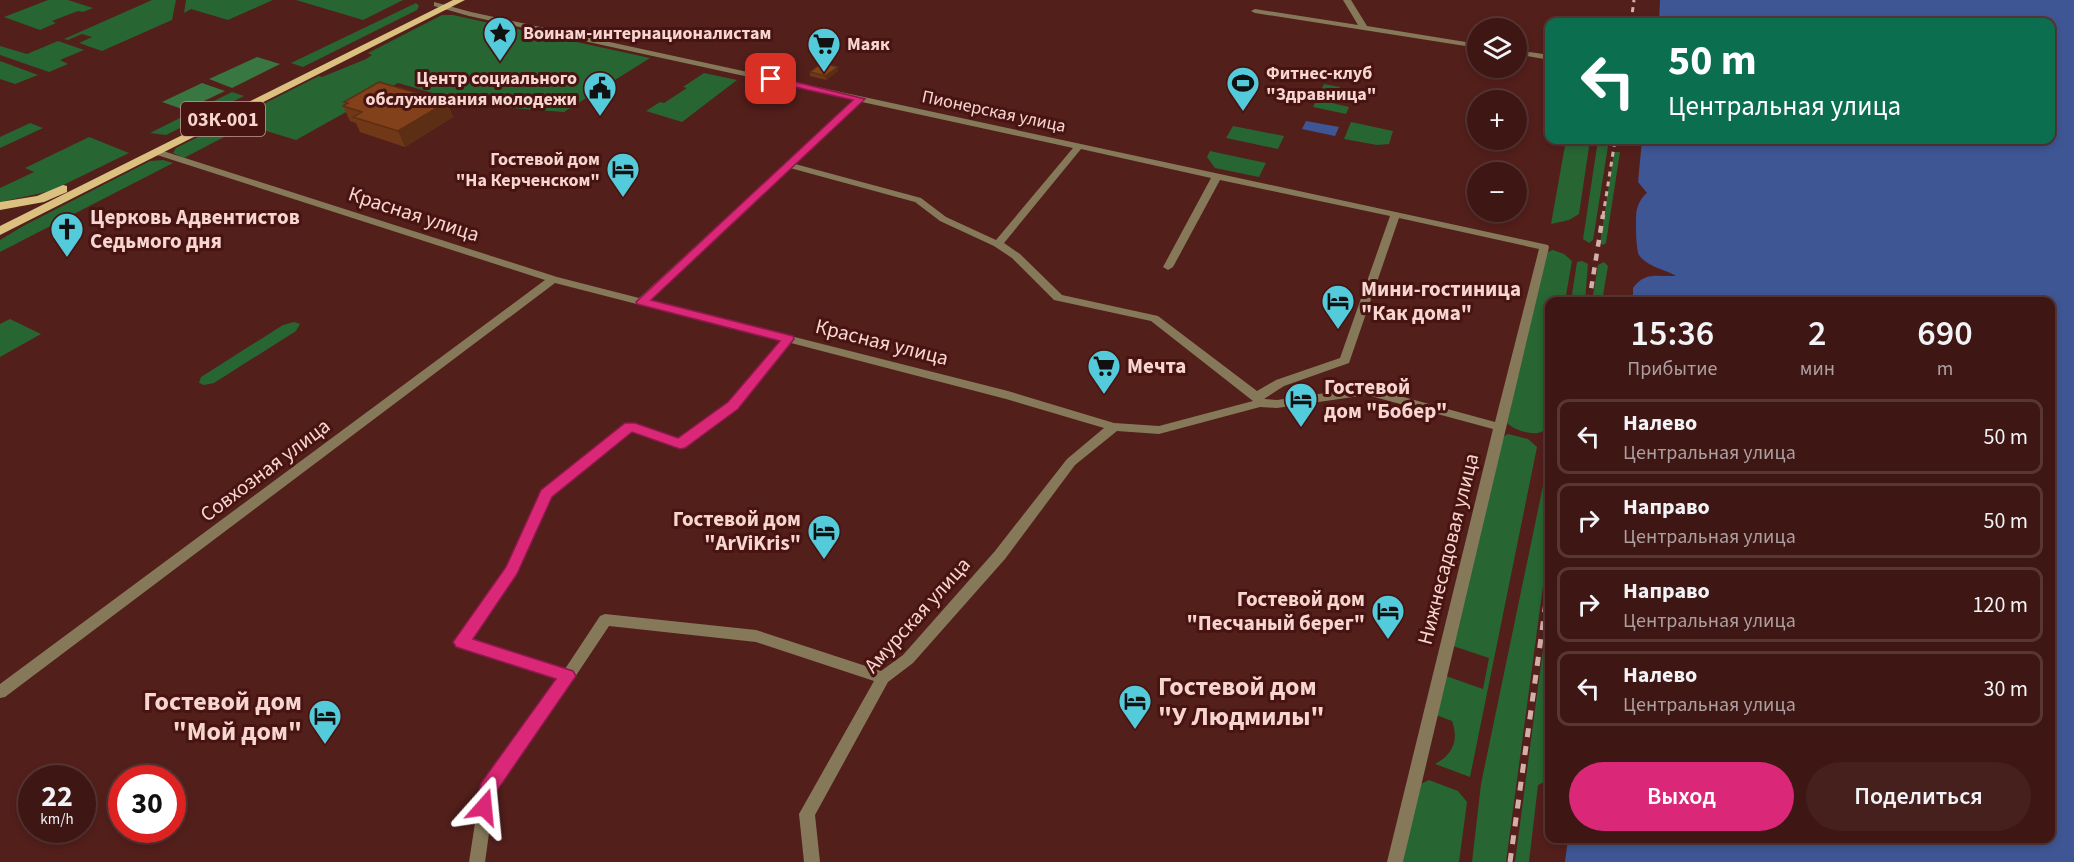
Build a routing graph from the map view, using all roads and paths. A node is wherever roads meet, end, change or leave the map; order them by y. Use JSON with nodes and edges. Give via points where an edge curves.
{"nodes":[{"id":1,"x":460,"y":0,"type":"edge"},
{"id":2,"x":1347,"y":0,"type":"edge"},
{"id":3,"x":443,"y":4,"type":"edge"},
{"id":4,"x":1255,"y":11,"type":"dead end"},
{"id":5,"x":1364,"y":28,"type":"junction"},
{"id":6,"x":1467,"y":44,"type":"edge"},
{"id":7,"x":1527,"y":54,"type":"edge"},
{"id":8,"x":1545,"y":57,"type":"edge"},
{"id":9,"x":861,"y":99,"type":"junction"},
{"id":10,"x":1079,"y":146,"type":"junction"},
{"id":11,"x":157,"y":153,"type":"junction"},
{"id":12,"x":788,"y":165,"type":"junction"},
{"id":13,"x":1217,"y":176,"type":"junction"},
{"id":14,"x":0,"y":208,"type":"edge"},
{"id":15,"x":1395,"y":215,"type":"junction"},
{"id":16,"x":0,"y":230,"type":"edge"},
{"id":17,"x":998,"y":244,"type":"junction"},
{"id":18,"x":1544,"y":247,"type":"joint"},
{"id":19,"x":1168,"y":267,"type":"dead end"},
{"id":20,"x":553,"y":279,"type":"junction"},
{"id":21,"x":642,"y":302,"type":"junction"},
{"id":22,"x":788,"y":339,"type":"junction"},
{"id":23,"x":1258,"y":400,"type":"junction"},
{"id":24,"x":1114,"y":427,"type":"junction"},
{"id":25,"x":1500,"y":427,"type":"junction"},
{"id":26,"x":568,"y":676,"type":"junction"},
{"id":27,"x":883,"y":678,"type":"junction"},
{"id":28,"x":0,"y":692,"type":"edge"},
{"id":29,"x":477,"y":862,"type":"edge"},
{"id":30,"x":812,"y":862,"type":"edge"},
{"id":31,"x":1395,"y":862,"type":"edge"}],
"edges":[{"from":1,"to":3,"type":"main road","number":"03К-001"},
{"from":2,"to":5,"type":"street"},
{"from":3,"to":9,"type":"street","name":"Пионерская улица"},
{"from":3,"to":11,"type":"main road","number":"03К-001"},
{"from":3,"to":14,"type":"main road","number":"03К-001","via":[[58,192]]},
{"from":4,"to":5,"type":"street"},
{"from":5,"to":6,"type":"street"},
{"from":7,"to":8,"type":"street"},
{"from":9,"to":10,"type":"street","name":"Пионерская улица"},
{"from":9,"to":12,"type":"street"},
{"from":10,"to":13,"type":"street","name":"Пионерская улица"},
{"from":10,"to":17,"type":"street"},
{"from":11,"to":16,"type":"main road","number":"03К-001"},
{"from":11,"to":20,"type":"street","name":"Красная улица"},
{"from":12,"to":17,"type":"street","via":[[918,200],[943,219]]},
{"from":12,"to":21,"type":"street"},
{"from":13,"to":15,"type":"street","name":"Пионерская улица"},
{"from":13,"to":19,"type":"street"},
{"from":14,"to":16,"type":"main road","number":"03К-001","via":[[8,217]]},
{"from":15,"to":18,"type":"street","name":"Пионерская улица"},
{"from":15,"to":23,"type":"street","via":[[1345,360],[1280,383]]},
{"from":17,"to":23,"type":"street","via":[[1017,256],[1058,298],[1154,318]]},
{"from":18,"to":25,"type":"street","name":"Нижнесадовая улица"},
{"from":20,"to":21,"type":"street","name":"Красная улица"},
{"from":20,"to":28,"type":"street","name":"Совхозная улица"},
{"from":21,"to":22,"type":"street","name":"Красная улица"},
{"from":22,"to":24,"type":"street","name":"Красная улица","via":[[1008,394]]},
{"from":22,"to":26,"type":"street","via":[[733,406],[680,444],[630,426],[546,494],[512,570],[461,642]]},
{"from":23,"to":24,"type":"street","name":"Красная улица","via":[[1164,429]]},
{"from":23,"to":25,"type":"street","name":"Красная улица","via":[[1277,404],[1367,391]]},
{"from":24,"to":27,"type":"street","name":"Амурская улица","via":[[1071,462],[1000,555],[908,659]]},
{"from":25,"to":31,"type":"street","name":"Нижнесадовая улица"},
{"from":26,"to":27,"type":"street","via":[[605,620],[756,636]]},
{"from":26,"to":29,"type":"street","via":[[487,789]]},
{"from":27,"to":30,"type":"street","name":"Амурская улица","via":[[807,814]]}]}
